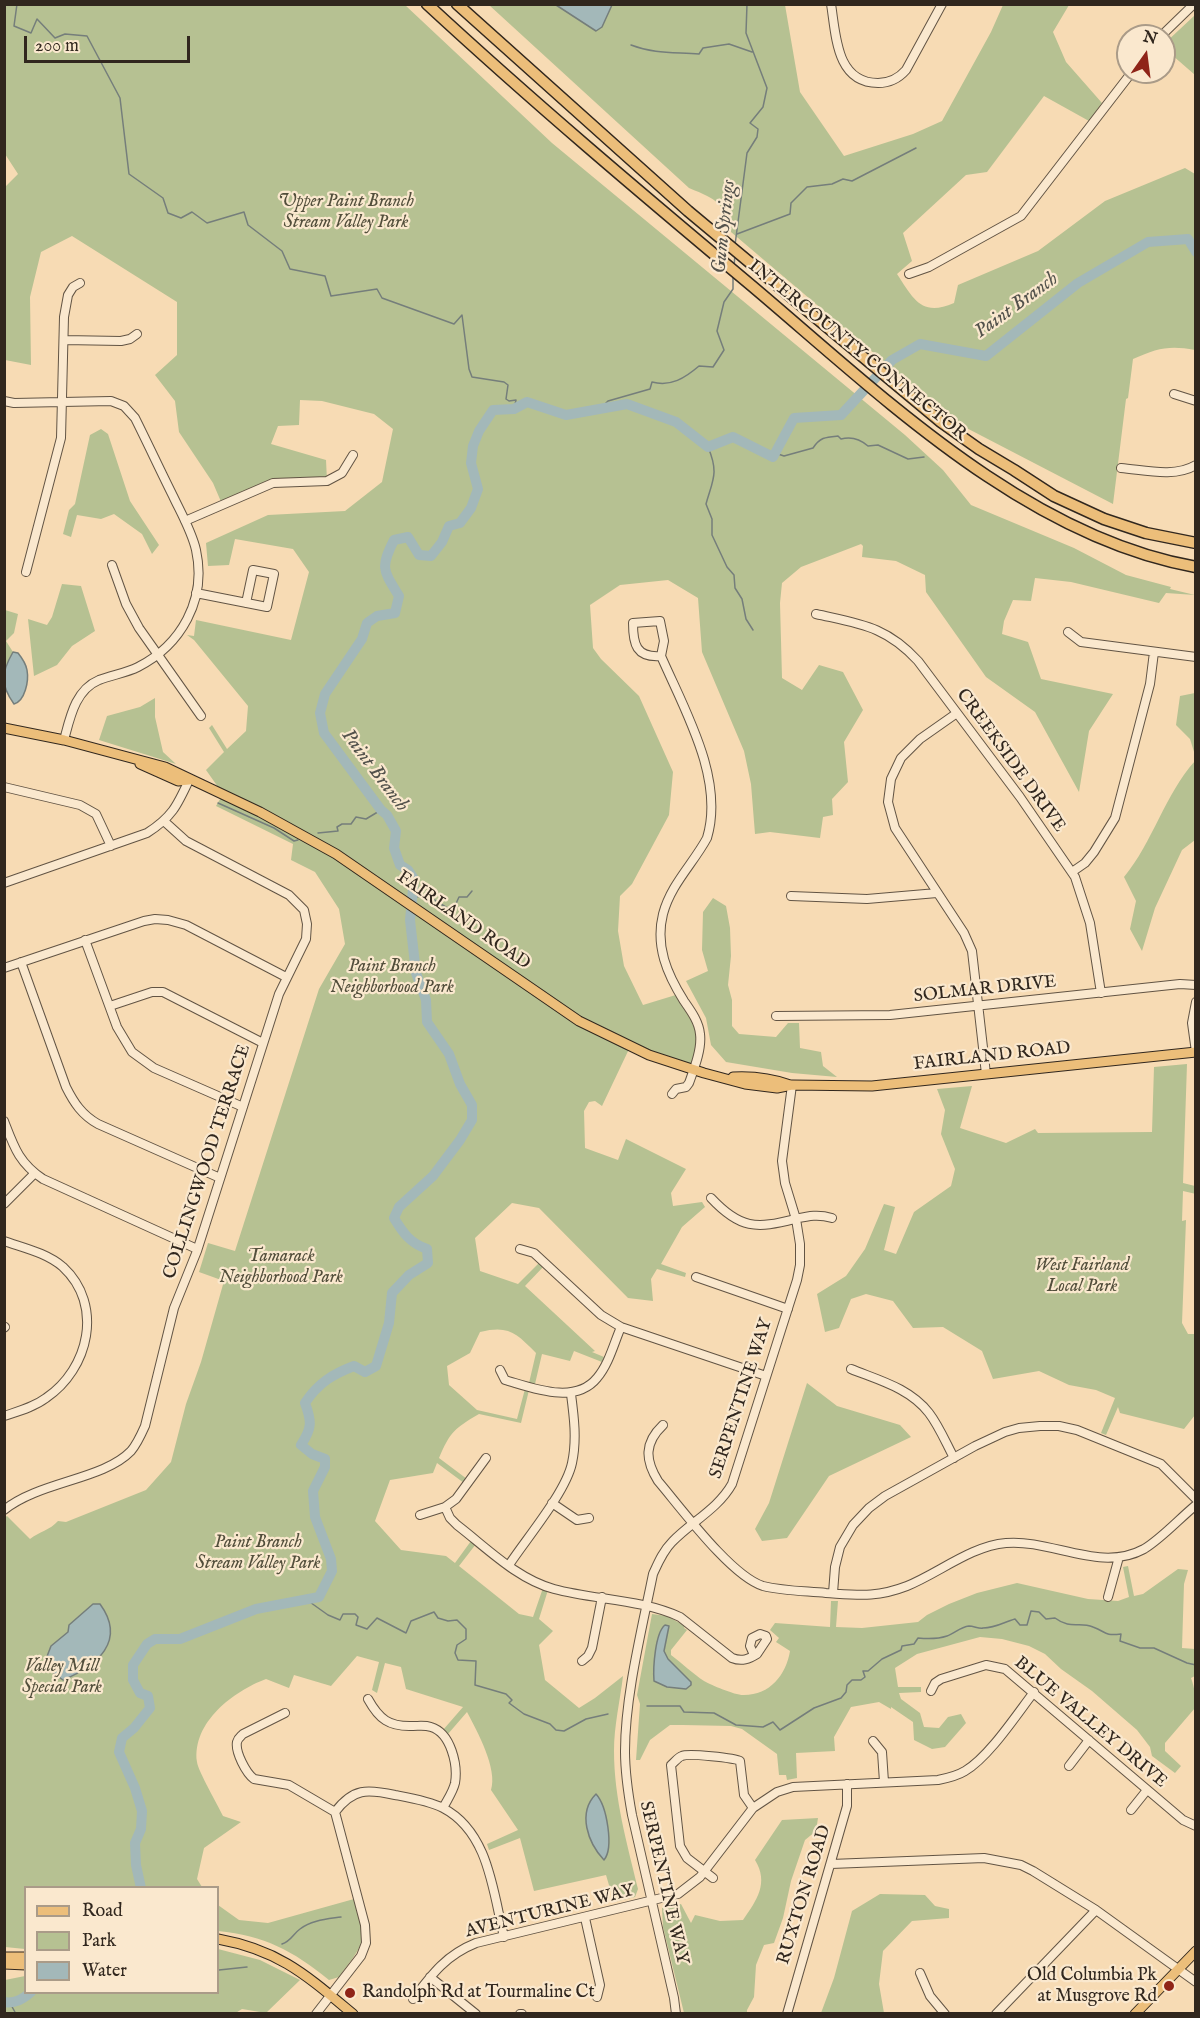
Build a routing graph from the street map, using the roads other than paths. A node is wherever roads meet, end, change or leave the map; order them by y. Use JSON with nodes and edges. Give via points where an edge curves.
{"nodes":[{"id":1,"x":428,"y":4,"type":"edge"},
{"id":2,"x":457,"y":4,"type":"edge"},
{"id":3,"x":831,"y":4,"type":"edge"},
{"id":4,"x":942,"y":4,"type":"edge"},
{"id":5,"x":1194,"y":4,"type":"edge"},
{"id":6,"x":1173,"y":24,"type":"edge"},
{"id":7,"x":1123,"y":84,"type":"edge"},
{"id":8,"x":909,"y":274,"type":"dead end"},
{"id":9,"x":80,"y":283,"type":"dead end"},
{"id":10,"x":137,"y":334,"type":"dead end"},
{"id":11,"x":64,"y":340,"type":"junction"},
{"id":12,"x":1174,"y":394,"type":"dead end"},
{"id":13,"x":4,"y":401,"type":"edge"},
{"id":14,"x":1196,"y":401,"type":"edge"},
{"id":15,"x":62,"y":402,"type":"junction"},
{"id":16,"x":353,"y":454,"type":"dead end"},
{"id":17,"x":1196,"y":465,"type":"edge"},
{"id":18,"x":1121,"y":468,"type":"dead end"},
{"id":19,"x":185,"y":521,"type":"junction"},
{"id":20,"x":1196,"y":543,"type":"edge"},
{"id":21,"x":112,"y":565,"type":"dead end"},
{"id":22,"x":1196,"y":567,"type":"edge"},
{"id":23,"x":26,"y":572,"type":"dead end"},
{"id":24,"x":196,"y":593,"type":"junction"},
{"id":25,"x":246,"y":603,"type":"junction"},
{"id":26,"x":816,"y":614,"type":"dead end"},
{"id":27,"x":1068,"y":632,"type":"dead end"},
{"id":28,"x":1154,"y":651,"type":"junction"},
{"id":29,"x":158,"y":654,"type":"junction"},
{"id":30,"x":661,"y":656,"type":"junction"},
{"id":31,"x":1196,"y":657,"type":"edge"},
{"id":32,"x":957,"y":713,"type":"junction"},
{"id":33,"x":201,"y":716,"type":"dead end"},
{"id":34,"x":4,"y":728,"type":"edge"},
{"id":35,"x":64,"y":740,"type":"junction"},
{"id":36,"x":189,"y":780,"type":"junction"},
{"id":37,"x":4,"y":787,"type":"edge"},
{"id":38,"x":165,"y":822,"type":"junction"},
{"id":39,"x":111,"y":846,"type":"junction"},
{"id":40,"x":1072,"y":872,"type":"junction"},
{"id":41,"x":4,"y":883,"type":"edge"},
{"id":42,"x":937,"y":893,"type":"junction"},
{"id":43,"x":791,"y":896,"type":"dead end"},
{"id":44,"x":85,"y":940,"type":"junction"},
{"id":45,"x":21,"y":962,"type":"junction"},
{"id":46,"x":4,"y":968,"type":"edge"},
{"id":47,"x":286,"y":977,"type":"junction"},
{"id":48,"x":1196,"y":985,"type":"edge"},
{"id":49,"x":1101,"y":993,"type":"junction"},
{"id":50,"x":1196,"y":1002,"type":"edge"},
{"id":51,"x":110,"y":1006,"type":"junction"},
{"id":52,"x":978,"y":1006,"type":"junction"},
{"id":53,"x":777,"y":1016,"type":"dead end"},
{"id":54,"x":263,"y":1043,"type":"junction"},
{"id":55,"x":1196,"y":1052,"type":"edge"},
{"id":56,"x":693,"y":1070,"type":"junction"},
{"id":57,"x":986,"y":1074,"type":"junction"},
{"id":58,"x":792,"y":1085,"type":"junction"},
{"id":59,"x":672,"y":1094,"type":"dead end"},
{"id":60,"x":243,"y":1107,"type":"junction"},
{"id":61,"x":4,"y":1121,"type":"edge"},
{"id":62,"x":35,"y":1173,"type":"junction"},
{"id":63,"x":220,"y":1178,"type":"junction"},
{"id":64,"x":711,"y":1198,"type":"dead end"},
{"id":65,"x":4,"y":1204,"type":"edge"},
{"id":66,"x":832,"y":1218,"type":"dead end"},
{"id":67,"x":796,"y":1219,"type":"junction"},
{"id":68,"x":4,"y":1241,"type":"edge"},
{"id":69,"x":197,"y":1249,"type":"junction"},
{"id":70,"x":520,"y":1249,"type":"dead end"},
{"id":71,"x":696,"y":1278,"type":"dead end"},
{"id":72,"x":788,"y":1309,"type":"junction"},
{"id":73,"x":621,"y":1327,"type":"junction"},
{"id":74,"x":851,"y":1369,"type":"dead end"},
{"id":75,"x":500,"y":1370,"type":"dead end"},
{"id":76,"x":766,"y":1376,"type":"junction"},
{"id":77,"x":571,"y":1394,"type":"junction"},
{"id":78,"x":4,"y":1416,"type":"edge"},
{"id":79,"x":663,"y":1425,"type":"dead end"},
{"id":80,"x":486,"y":1458,"type":"dead end"},
{"id":81,"x":954,"y":1458,"type":"junction"},
{"id":82,"x":1196,"y":1499,"type":"edge"},
{"id":83,"x":552,"y":1503,"type":"junction"},
{"id":84,"x":1196,"y":1505,"type":"edge"},
{"id":85,"x":445,"y":1507,"type":"junction"},
{"id":86,"x":4,"y":1510,"type":"edge"},
{"id":87,"x":420,"y":1515,"type":"dead end"},
{"id":88,"x":589,"y":1518,"type":"dead end"},
{"id":89,"x":694,"y":1522,"type":"junction"},
{"id":90,"x":1119,"y":1557,"type":"junction"},
{"id":91,"x":508,"y":1565,"type":"junction"},
{"id":92,"x":833,"y":1593,"type":"junction"},
{"id":93,"x":602,"y":1597,"type":"junction"},
{"id":94,"x":1108,"y":1597,"type":"dead end"},
{"id":95,"x":647,"y":1606,"type":"junction"},
{"id":96,"x":754,"y":1655,"type":"dead end"},
{"id":97,"x":582,"y":1661,"type":"dead end"},
{"id":98,"x":931,"y":1691,"type":"dead end"},
{"id":99,"x":1034,"y":1692,"type":"junction"},
{"id":100,"x":368,"y":1700,"type":"dead end"},
{"id":101,"x":285,"y":1713,"type":"dead end"},
{"id":102,"x":1089,"y":1740,"type":"junction"},
{"id":103,"x":873,"y":1741,"type":"dead end"},
{"id":104,"x":1069,"y":1766,"type":"dead end"},
{"id":105,"x":884,"y":1782,"type":"junction"},
{"id":106,"x":847,"y":1784,"type":"junction"},
{"id":107,"x":1147,"y":1790,"type":"junction"},
{"id":108,"x":443,"y":1808,"type":"junction"},
{"id":109,"x":753,"y":1808,"type":"junction"},
{"id":110,"x":1131,"y":1810,"type":"dead end"},
{"id":111,"x":334,"y":1812,"type":"junction"},
{"id":112,"x":1196,"y":1826,"type":"edge"},
{"id":113,"x":831,"y":1864,"type":"junction"},
{"id":114,"x":705,"y":1871,"type":"junction"},
{"id":115,"x":713,"y":1878,"type":"dead end"},
{"id":116,"x":652,"y":1902,"type":"junction"},
{"id":117,"x":1096,"y":1910,"type":"junction"},
{"id":118,"x":585,"y":1918,"type":"junction"},
{"id":119,"x":504,"y":1937,"type":"junction"},
{"id":120,"x":219,"y":1939,"type":"edge"},
{"id":121,"x":1196,"y":1951,"type":"edge"},
{"id":122,"x":4,"y":1957,"type":"edge"},
{"id":123,"x":24,"y":1957,"type":"edge"},
{"id":124,"x":4,"y":1964,"type":"edge"},
{"id":125,"x":24,"y":1965,"type":"edge"},
{"id":126,"x":1178,"y":1969,"type":"junction"},
{"id":127,"x":920,"y":1973,"type":"dead end"},
{"id":128,"x":430,"y":1977,"type":"junction"},
{"id":129,"x":1196,"y":1982,"type":"edge"},
{"id":130,"x":330,"y":1995,"type":"junction"},
{"id":131,"x":597,"y":1997,"type":"dead end"},
{"id":132,"x":413,"y":1999,"type":"dead end"},
{"id":133,"x":316,"y":2013,"type":"edge"},
{"id":134,"x":353,"y":2013,"type":"edge"},
{"id":135,"x":476,"y":2013,"type":"edge"},
{"id":136,"x":676,"y":2013,"type":"edge"},
{"id":137,"x":787,"y":2013,"type":"edge"},
{"id":138,"x":945,"y":2013,"type":"edge"},
{"id":139,"x":996,"y":2013,"type":"edge"},
{"id":140,"x":1135,"y":2013,"type":"edge"}],
"edges":[{"from":1,"to":22,"type":"highway","name":"INTERCOUNTY CONNECTOR","via":[[677,224],[930,436],[1007,489],[1056,516],[1105,540]]},
{"from":2,"to":20,"type":"highway","name":"INTERCOUNTY CONNECTOR","via":[[688,211],[941,422],[1054,496],[1146,533]]},
{"from":3,"to":4,"type":"street","via":[[843,64],[856,78],[870,83],[901,76]]},
{"from":5,"to":6,"type":"street"},
{"from":7,"to":8,"type":"street","via":[[1021,216]]},
{"from":9,"to":11,"type":"street","via":[[68,295]]},
{"from":10,"to":11,"type":"street","via":[[121,341]]},
{"from":11,"to":15,"type":"street"},
{"from":12,"to":14,"type":"street"},
{"from":13,"to":15,"type":"street"},
{"from":15,"to":19,"type":"street","via":[[105,400],[124,406],[135,418]]},
{"from":15,"to":23,"type":"street","via":[[61,438]]},
{"from":16,"to":19,"type":"street","via":[[342,473],[327,481],[273,483]]},
{"from":17,"to":18,"type":"street","via":[[1172,473]]},
{"from":19,"to":24,"type":"street","via":[[196,549]]},
{"from":21,"to":29,"type":"street","via":[[126,604]]},
{"from":24,"to":25,"type":"street"},
{"from":24,"to":29,"type":"street","via":[[183,627]]},
{"from":25,"to":25,"type":"street","via":[[267,607],[274,574],[253,570]]},
{"from":26,"to":32,"type":"street","name":"CREEKSIDE DRIVE","via":[[885,632],[918,661]]},
{"from":27,"to":28,"type":"street","via":[[1081,642]]},
{"from":28,"to":31,"type":"street"},
{"from":28,"to":40,"type":"street","via":[[1150,684],[1115,818],[1094,852]]},
{"from":29,"to":33,"type":"street"},
{"from":29,"to":35,"type":"street","via":[[135,668],[96,681],[87,689],[72,708]]},
{"from":30,"to":30,"type":"street","via":[[650,656],[636,647],[633,623],[660,621]]},
{"from":30,"to":56,"type":"street","via":[[703,755],[710,784],[707,838],[670,894],[661,926],[667,970],[700,1032]]},
{"from":32,"to":40,"type":"street","name":"CREEKSIDE DRIVE"},
{"from":32,"to":42,"type":"street","via":[[909,748],[895,768],[889,790],[895,828]]},
{"from":34,"to":35,"type":"main road","name":"FAIRLAND ROAD"},
{"from":35,"to":36,"type":"main road","name":"FAIRLAND ROAD","via":[[165,767]]},
{"from":36,"to":38,"type":"street"},
{"from":36,"to":56,"type":"main road","name":"FAIRLAND ROAD","via":[[336,854],[579,1021],[649,1055]]},
{"from":37,"to":39,"type":"street","via":[[80,805],[96,814]]},
{"from":38,"to":39,"type":"street"},
{"from":38,"to":47,"type":"street","name":"COLLINGWOOD TERRACE","via":[[186,841],[299,903],[308,924],[306,939]]},
{"from":39,"to":41,"type":"street"},
{"from":40,"to":49,"type":"street","name":"CREEKSIDE DRIVE","via":[[1090,923]]},
{"from":42,"to":43,"type":"street","via":[[867,899]]},
{"from":42,"to":52,"type":"street","via":[[972,951]]},
{"from":44,"to":45,"type":"street"},
{"from":44,"to":47,"type":"street","via":[[144,921],[168,920],[186,924]]},
{"from":44,"to":51,"type":"street"},
{"from":45,"to":46,"type":"street"},
{"from":45,"to":63,"type":"street","via":[[66,1087],[81,1111],[98,1124]]},
{"from":47,"to":54,"type":"street","name":"COLLINGWOOD TERRACE"},
{"from":48,"to":49,"type":"street","name":"SOLMAR DRIVE"},
{"from":49,"to":52,"type":"street","name":"SOLMAR DRIVE"},
{"from":50,"to":55,"type":"street","via":[[1192,1023]]},
{"from":51,"to":54,"type":"street","via":[[152,992],[163,993]]},
{"from":51,"to":60,"type":"street","via":[[124,1042],[141,1060]]},
{"from":52,"to":53,"type":"street","name":"SOLMAR DRIVE","via":[[890,1015]]},
{"from":52,"to":57,"type":"street"},
{"from":54,"to":60,"type":"street","name":"COLLINGWOOD TERRACE"},
{"from":55,"to":57,"type":"main road","name":"FAIRLAND ROAD"},
{"from":56,"to":58,"type":"main road","name":"FAIRLAND ROAD","via":[[777,1088]]},
{"from":56,"to":59,"type":"street","via":[[686,1087]]},
{"from":57,"to":58,"type":"main road","name":"FAIRLAND ROAD","via":[[872,1086]]},
{"from":58,"to":67,"type":"street","name":"SERPENTINE WAY","via":[[782,1161]]},
{"from":60,"to":63,"type":"street","name":"COLLINGWOOD TERRACE"},
{"from":61,"to":62,"type":"street","via":[[22,1161]]},
{"from":62,"to":65,"type":"street"},
{"from":62,"to":69,"type":"street"},
{"from":63,"to":69,"type":"street","name":"COLLINGWOOD TERRACE"},
{"from":64,"to":67,"type":"street","via":[[724,1212],[748,1225]]},
{"from":66,"to":67,"type":"street","via":[[819,1214]]},
{"from":67,"to":72,"type":"street","name":"SERPENTINE WAY","via":[[800,1265]]},
{"from":68,"to":78,"type":"street","via":[[45,1255],[63,1267],[82,1295],[88,1323],[82,1353],[66,1381],[46,1399]]},
{"from":69,"to":86,"type":"street","name":"COLLINGWOOD TERRACE","via":[[174,1308],[145,1426],[131,1450],[113,1463],[27,1495]]},
{"from":70,"to":73,"type":"street","via":[[534,1253],[601,1315]]},
{"from":71,"to":72,"type":"street"},
{"from":72,"to":76,"type":"street","name":"SERPENTINE WAY"},
{"from":73,"to":76,"type":"street"},
{"from":73,"to":77,"type":"street","via":[[598,1377]]},
{"from":74,"to":81,"type":"street","via":[[916,1399],[929,1413]]},
{"from":75,"to":77,"type":"street","via":[[505,1380]]},
{"from":76,"to":89,"type":"street","name":"SERPENTINE WAY","via":[[732,1484],[719,1502]]},
{"from":77,"to":83,"type":"street","via":[[575,1429],[572,1465]]},
{"from":79,"to":89,"type":"street","via":[[649,1447],[650,1469]]},
{"from":80,"to":85,"type":"street","via":[[460,1494]]},
{"from":81,"to":82,"type":"street","via":[[1005,1432],[1059,1426],[1161,1464]]},
{"from":81,"to":92,"type":"street","via":[[885,1496],[853,1525],[840,1547]]},
{"from":83,"to":88,"type":"street","via":[[577,1520]]},
{"from":83,"to":91,"type":"street"},
{"from":84,"to":90,"type":"street","via":[[1146,1547]]},
{"from":85,"to":87,"type":"street"},
{"from":85,"to":91,"type":"street","via":[[457,1525]]},
{"from":89,"to":92,"type":"street","via":[[728,1562],[753,1581],[785,1590]]},
{"from":89,"to":95,"type":"street","name":"SERPENTINE WAY","via":[[662,1555],[653,1574]]},
{"from":90,"to":92,"type":"street","via":[[1104,1558],[1023,1542],[1004,1543],[983,1548],[885,1594]]},
{"from":90,"to":94,"type":"street"},
{"from":91,"to":93,"type":"street","via":[[554,1589]]},
{"from":93,"to":95,"type":"street"},
{"from":93,"to":97,"type":"street","via":[[592,1648]]},
{"from":95,"to":96,"type":"street","via":[[680,1617],[732,1658]]},
{"from":95,"to":116,"type":"street","name":"SERPENTINE WAY","via":[[627,1712],[625,1750],[632,1815]]},
{"from":98,"to":99,"type":"street","name":"BLUE VALLEY DRIVE","via":[[941,1679],[986,1665],[1005,1669]]},
{"from":99,"to":102,"type":"street","name":"BLUE VALLEY DRIVE"},
{"from":99,"to":105,"type":"street","name":"AVENTURINE WAY","via":[[983,1757],[967,1770],[938,1780]]},
{"from":100,"to":108,"type":"street","via":[[377,1714],[390,1723],[428,1726],[442,1733],[456,1771],[454,1786]]},
{"from":101,"to":111,"type":"street","via":[[238,1739],[238,1751],[250,1776],[289,1785]]},
{"from":102,"to":104,"type":"street"},
{"from":102,"to":107,"type":"street","name":"BLUE VALLEY DRIVE"},
{"from":103,"to":105,"type":"street","via":[[882,1752]]},
{"from":105,"to":106,"type":"street","name":"AVENTURINE WAY"},
{"from":106,"to":109,"type":"street","name":"AVENTURINE WAY","via":[[793,1787],[777,1792]]},
{"from":106,"to":113,"type":"street","name":"RUXTON ROAD","via":[[847,1806]]},
{"from":107,"to":110,"type":"street"},
{"from":107,"to":112,"type":"street","name":"BLUE VALLEY DRIVE"},
{"from":108,"to":111,"type":"street","via":[[372,1790],[355,1794]]},
{"from":108,"to":119,"type":"street","via":[[466,1826],[479,1844]]},
{"from":109,"to":114,"type":"street","name":"AVENTURINE WAY"},
{"from":109,"to":114,"type":"street","via":[[744,1795],[740,1761],[682,1756],[671,1765],[680,1846],[687,1858]]},
{"from":111,"to":130,"type":"street","via":[[365,1925],[366,1943],[361,1956]]},
{"from":113,"to":117,"type":"street","via":[[984,1858],[1003,1861],[1033,1871]]},
{"from":113,"to":137,"type":"street","name":"RUXTON ROAD"},
{"from":114,"to":115,"type":"street"},
{"from":114,"to":116,"type":"street","name":"AVENTURINE WAY","via":[[690,1887]]},
{"from":116,"to":118,"type":"street","name":"AVENTURINE WAY"},
{"from":116,"to":136,"type":"street","name":"SERPENTINE WAY"},
{"from":117,"to":126,"type":"street"},
{"from":117,"to":139,"type":"street"},
{"from":118,"to":119,"type":"street","name":"AVENTURINE WAY"},
{"from":118,"to":131,"type":"street","via":[[600,1985]]},
{"from":119,"to":128,"type":"street","name":"AVENTURINE WAY","via":[[460,1950]]},
{"from":120,"to":130,"type":"main road","via":[[278,1957]]},
{"from":121,"to":126,"type":"main road"},
{"from":122,"to":123,"type":"main road"},
{"from":124,"to":125,"type":"main road"},
{"from":126,"to":129,"type":"street"},
{"from":126,"to":140,"type":"main road"},
{"from":127,"to":138,"type":"street","via":[[930,1996]]},
{"from":128,"to":132,"type":"street","name":"AVENTURINE WAY"},
{"from":128,"to":135,"type":"street"},
{"from":130,"to":133,"type":"street"},
{"from":130,"to":134,"type":"main road"}]}
